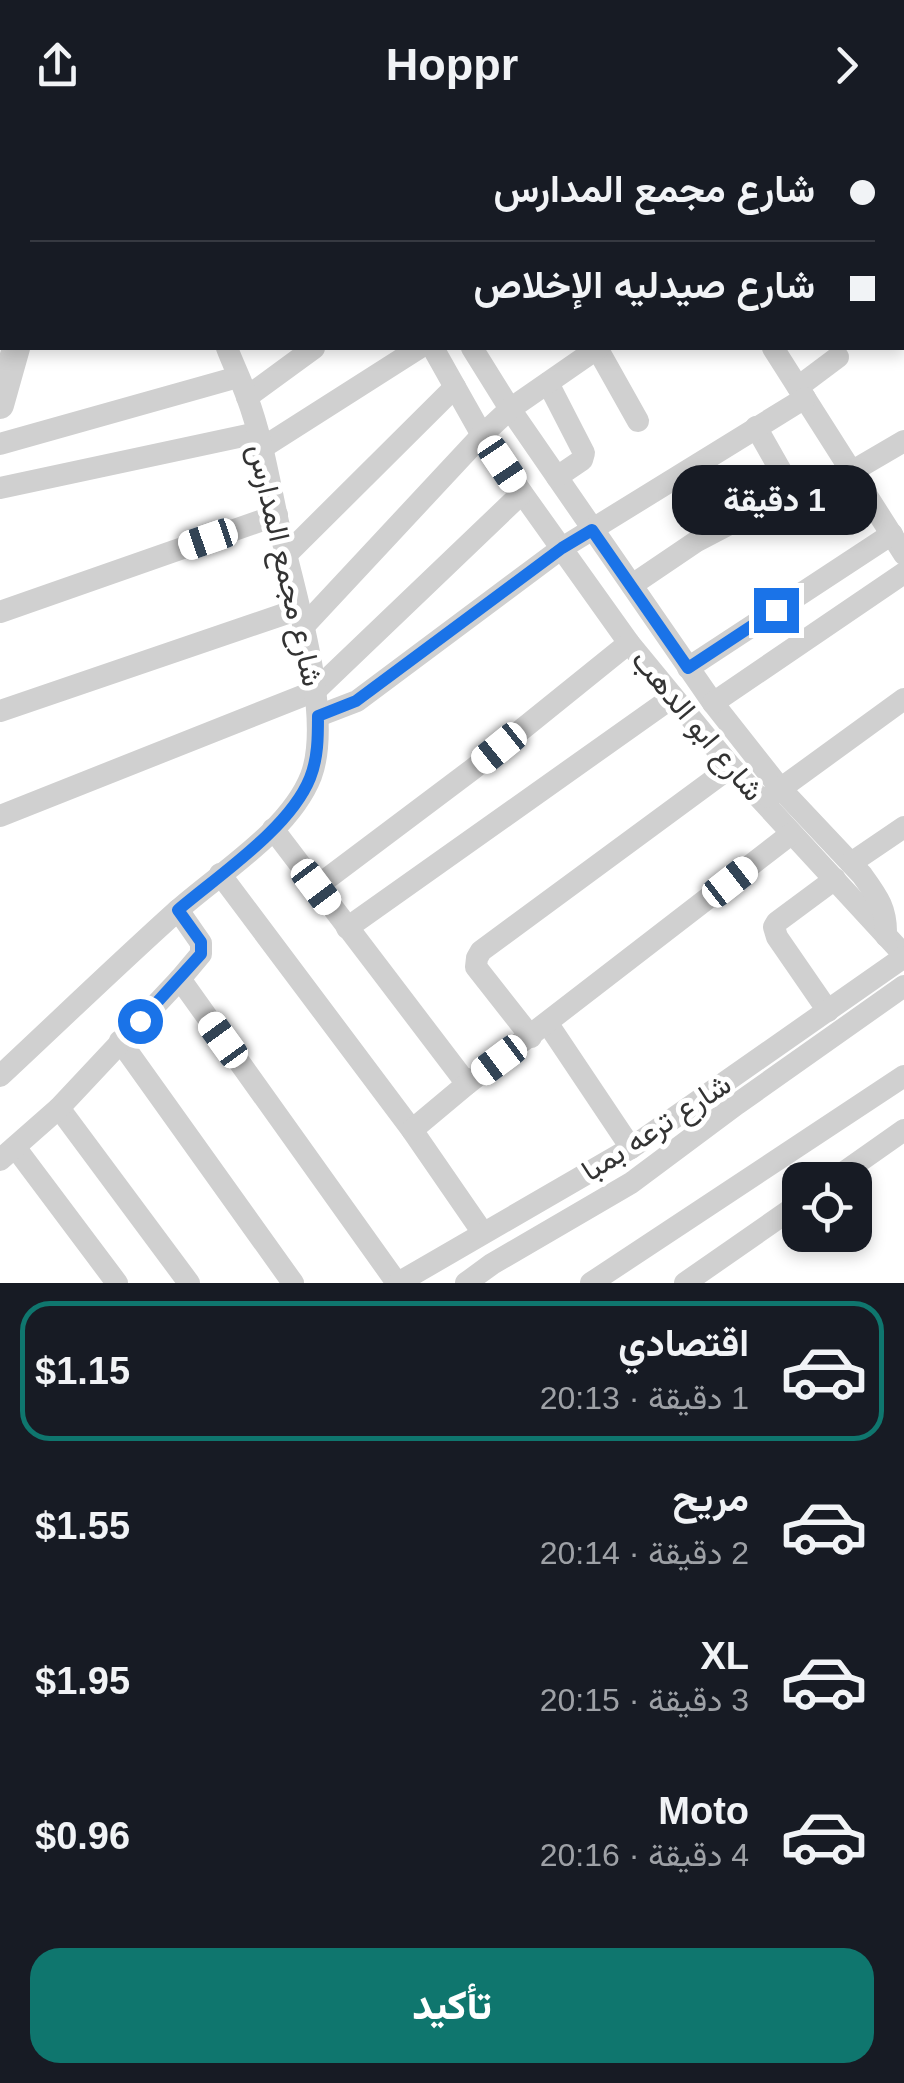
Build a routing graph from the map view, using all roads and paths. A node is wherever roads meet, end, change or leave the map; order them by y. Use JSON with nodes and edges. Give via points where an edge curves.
{"nodes":[{"id":1,"x":15,"y":350,"type":"edge"},
{"id":2,"x":228,"y":350,"type":"edge"},
{"id":3,"x":310,"y":350,"type":"edge"},
{"id":4,"x":415,"y":350,"type":"edge"},
{"id":5,"x":434,"y":350,"type":"edge"},
{"id":6,"x":473,"y":350,"type":"edge"},
{"id":7,"x":595,"y":350,"type":"edge"},
{"id":8,"x":599,"y":350,"type":"edge"},
{"id":9,"x":774,"y":350,"type":"edge"},
{"id":10,"x":838,"y":356,"type":"dead end"},
{"id":11,"x":548,"y":383,"type":"junction"},
{"id":12,"x":242,"y":387,"type":"junction"},
{"id":13,"x":455,"y":387,"type":"junction"},
{"id":14,"x":802,"y":392,"type":"junction"},
{"id":15,"x":0,"y":405,"type":"edge"},
{"id":16,"x":510,"y":409,"type":"junction"},
{"id":17,"x":638,"y":421,"type":"dead end"},
{"id":18,"x":756,"y":427,"type":"junction"},
{"id":19,"x":482,"y":434,"type":"junction"},
{"id":20,"x":259,"y":441,"type":"junction"},
{"id":21,"x":0,"y":444,"type":"edge"},
{"id":22,"x":903,"y":444,"type":"edge"},
{"id":23,"x":851,"y":472,"type":"junction"},
{"id":24,"x":558,"y":478,"type":"junction"},
{"id":25,"x":0,"y":488,"type":"edge"},
{"id":26,"x":522,"y":493,"type":"junction"},
{"id":27,"x":794,"y":494,"type":"junction"},
{"id":28,"x":276,"y":515,"type":"junction"},
{"id":29,"x":592,"y":530,"type":"junction"},
{"id":30,"x":898,"y":544,"type":"edge"},
{"id":31,"x":562,"y":548,"type":"junction"},
{"id":32,"x":286,"y":555,"type":"junction"},
{"id":33,"x":904,"y":573,"type":"edge"},
{"id":34,"x":632,"y":584,"type":"junction"},
{"id":35,"x":0,"y":612,"type":"edge"},
{"id":36,"x":301,"y":618,"type":"junction"},
{"id":37,"x":629,"y":643,"type":"junction"},
{"id":38,"x":688,"y":668,"type":"junction"},
{"id":39,"x":315,"y":691,"type":"junction"},
{"id":40,"x":673,"y":698,"type":"junction"},
{"id":41,"x":904,"y":699,"type":"edge"},
{"id":42,"x":713,"y":703,"type":"junction"},
{"id":43,"x":0,"y":712,"type":"edge"},
{"id":44,"x":318,"y":716,"type":"junction"},
{"id":45,"x":731,"y":767,"type":"junction"},
{"id":46,"x":771,"y":795,"type":"junction"},
{"id":47,"x":0,"y":816,"type":"edge"},
{"id":48,"x":904,"y":827,"type":"edge"},
{"id":49,"x":273,"y":829,"type":"junction"},
{"id":50,"x":792,"y":834,"type":"junction"},
{"id":51,"x":843,"y":871,"type":"junction"},
{"id":52,"x":220,"y":874,"type":"junction"},
{"id":53,"x":316,"y":887,"type":"junction"},
{"id":54,"x":178,"y":910,"type":"junction"},
{"id":55,"x":346,"y":928,"type":"junction"},
{"id":56,"x":904,"y":956,"type":"edge"},
{"id":57,"x":180,"y":979,"type":"junction"},
{"id":58,"x":904,"y":986,"type":"edge"},
{"id":59,"x":828,"y":1011,"type":"junction"},
{"id":60,"x":539,"y":1030,"type":"junction"},
{"id":61,"x":120,"y":1041,"type":"junction"},
{"id":62,"x":0,"y":1076,"type":"edge"},
{"id":63,"x":904,"y":1076,"type":"edge"},
{"id":64,"x":467,"y":1084,"type":"junction"},
{"id":65,"x":59,"y":1108,"type":"junction"},
{"id":66,"x":412,"y":1130,"type":"junction"},
{"id":67,"x":904,"y":1130,"type":"edge"},
{"id":68,"x":631,"y":1148,"type":"junction"},
{"id":69,"x":8,"y":1154,"type":"edge"},
{"id":70,"x":859,"y":1162,"type":"edge"},
{"id":71,"x":570,"y":1184,"type":"junction"},
{"id":72,"x":584,"y":1212,"type":"junction"},
{"id":73,"x":782,"y":1216,"type":"edge"},
{"id":74,"x":483,"y":1233,"type":"junction"},
{"id":75,"x":489,"y":1274,"type":"edge"},
{"id":76,"x":117,"y":1283,"type":"edge"},
{"id":77,"x":189,"y":1283,"type":"edge"},
{"id":78,"x":293,"y":1283,"type":"edge"},
{"id":79,"x":398,"y":1283,"type":"edge"},
{"id":80,"x":466,"y":1283,"type":"edge"},
{"id":81,"x":591,"y":1283,"type":"edge"},
{"id":82,"x":686,"y":1283,"type":"edge"}],
"edges":[{"from":1,"to":15,"type":"street"},
{"from":2,"to":12,"type":"street","name":"شارع مجمع المدارس"},
{"from":3,"to":12,"type":"street"},
{"from":4,"to":20,"type":"street"},
{"from":5,"to":13,"type":"street","name":"شارع ابو الدهب"},
{"from":6,"to":16,"type":"street","name":"شارع ابو الدهب"},
{"from":7,"to":11,"type":"street"},
{"from":8,"to":17,"type":"street"},
{"from":9,"to":14,"type":"street"},
{"from":10,"to":14,"type":"street"},
{"from":11,"to":16,"type":"street"},
{"from":11,"to":24,"type":"street","via":[[584,453]]},
{"from":12,"to":20,"type":"street","name":"شارع مجمع المدارس"},
{"from":12,"to":21,"type":"street"},
{"from":13,"to":19,"type":"street","name":"شارع ابو الدهب"},
{"from":13,"to":32,"type":"street"},
{"from":14,"to":18,"type":"street"},
{"from":14,"to":23,"type":"street"},
{"from":16,"to":19,"type":"street"},
{"from":16,"to":24,"type":"street","name":"شارع ابو الدهب"},
{"from":18,"to":27,"type":"street"},
{"from":18,"to":29,"type":"street"},
{"from":19,"to":26,"type":"street","name":"شارع ابو الدهب"},
{"from":19,"to":36,"type":"street"},
{"from":20,"to":25,"type":"street"},
{"from":20,"to":28,"type":"street","name":"شارع مجمع المدارس"},
{"from":22,"to":23,"type":"street"},
{"from":23,"to":27,"type":"street"},
{"from":23,"to":30,"type":"street"},
{"from":24,"to":29,"type":"street","name":"شارع ابو الدهب"},
{"from":26,"to":31,"type":"street","name":"شارع ابو الدهب"},
{"from":26,"to":39,"type":"street"},
{"from":27,"to":34,"type":"street","via":[[697,542]]},
{"from":28,"to":32,"type":"street","name":"شارع مجمع المدارس"},
{"from":28,"to":35,"type":"street"},
{"from":29,"to":31,"type":"street"},
{"from":29,"to":34,"type":"street","name":"شارع ابو الدهب"},
{"from":30,"to":38,"type":"street"},
{"from":31,"to":37,"type":"street","name":"شارع ابو الدهب"},
{"from":31,"to":44,"type":"street","via":[[356,701]]},
{"from":32,"to":36,"type":"street","name":"شارع مجمع المدارس"},
{"from":33,"to":42,"type":"street"},
{"from":34,"to":38,"type":"street","name":"شارع ابو الدهب"},
{"from":36,"to":39,"type":"street","name":"شارع مجمع المدارس"},
{"from":36,"to":43,"type":"street"},
{"from":37,"to":40,"type":"street","name":"شارع ابو الدهب"},
{"from":37,"to":53,"type":"street"},
{"from":38,"to":42,"type":"street","name":"شارع ابو الدهب"},
{"from":39,"to":44,"type":"street","name":"شارع مجمع المدارس"},
{"from":39,"to":47,"type":"street"},
{"from":40,"to":45,"type":"street","name":"شارع ابو الدهب"},
{"from":40,"to":55,"type":"street"},
{"from":41,"to":46,"type":"street"},
{"from":42,"to":46,"type":"street","name":"شارع ابو الدهب"},
{"from":44,"to":49,"type":"street","name":"شارع مجمع المدارس","via":[[311,776]]},
{"from":45,"to":46,"type":"street","name":"شارع ابو الدهب"},
{"from":45,"to":60,"type":"street","via":[[480,952],[476,967]]},
{"from":46,"to":50,"type":"street","name":"شارع ابو الدهب"},
{"from":46,"to":51,"type":"street","name":"شارع ابو الدهب"},
{"from":48,"to":51,"type":"street"},
{"from":49,"to":52,"type":"street","name":"شارع مجمع المدارس"},
{"from":49,"to":53,"type":"street"},
{"from":50,"to":51,"type":"street","name":"شارع ابو الدهب"},
{"from":50,"to":60,"type":"street"},
{"from":51,"to":56,"type":"street","name":"شارع ابو الدهب","via":[[862,875],[882,905],[886,936]]},
{"from":51,"to":59,"type":"street","via":[[774,927]]},
{"from":52,"to":54,"type":"street","name":"شارع مجمع المدارس"},
{"from":52,"to":66,"type":"street"},
{"from":53,"to":55,"type":"street"},
{"from":54,"to":57,"type":"street","via":[[202,948]]},
{"from":54,"to":62,"type":"street","name":"شارع مجمع المدارس"},
{"from":55,"to":64,"type":"street"},
{"from":56,"to":59,"type":"street","name":"شارع ترعه بمبا"},
{"from":57,"to":61,"type":"street"},
{"from":57,"to":79,"type":"street"},
{"from":58,"to":72,"type":"street","name":"شارع ترعه بمبا"},
{"from":59,"to":68,"type":"street","name":"شارع ترعه بمبا"},
{"from":60,"to":64,"type":"street"},
{"from":60,"to":68,"type":"street"},
{"from":61,"to":65,"type":"street"},
{"from":61,"to":78,"type":"street"},
{"from":63,"to":81,"type":"street"},
{"from":64,"to":66,"type":"street"},
{"from":65,"to":69,"type":"street"},
{"from":65,"to":77,"type":"street"},
{"from":66,"to":74,"type":"street"},
{"from":67,"to":70,"type":"street"},
{"from":68,"to":71,"type":"street","name":"شارع ترعه بمبا"},
{"from":69,"to":76,"type":"street"},
{"from":71,"to":72,"type":"street"},
{"from":71,"to":74,"type":"street","name":"شارع ترعه بمبا"},
{"from":72,"to":75,"type":"street","name":"شارع ترعه بمبا"},
{"from":73,"to":82,"type":"street"},
{"from":74,"to":79,"type":"street","name":"شارع ترعه بمبا"},
{"from":75,"to":80,"type":"street","name":"شارع ترعه بمبا"}]}
